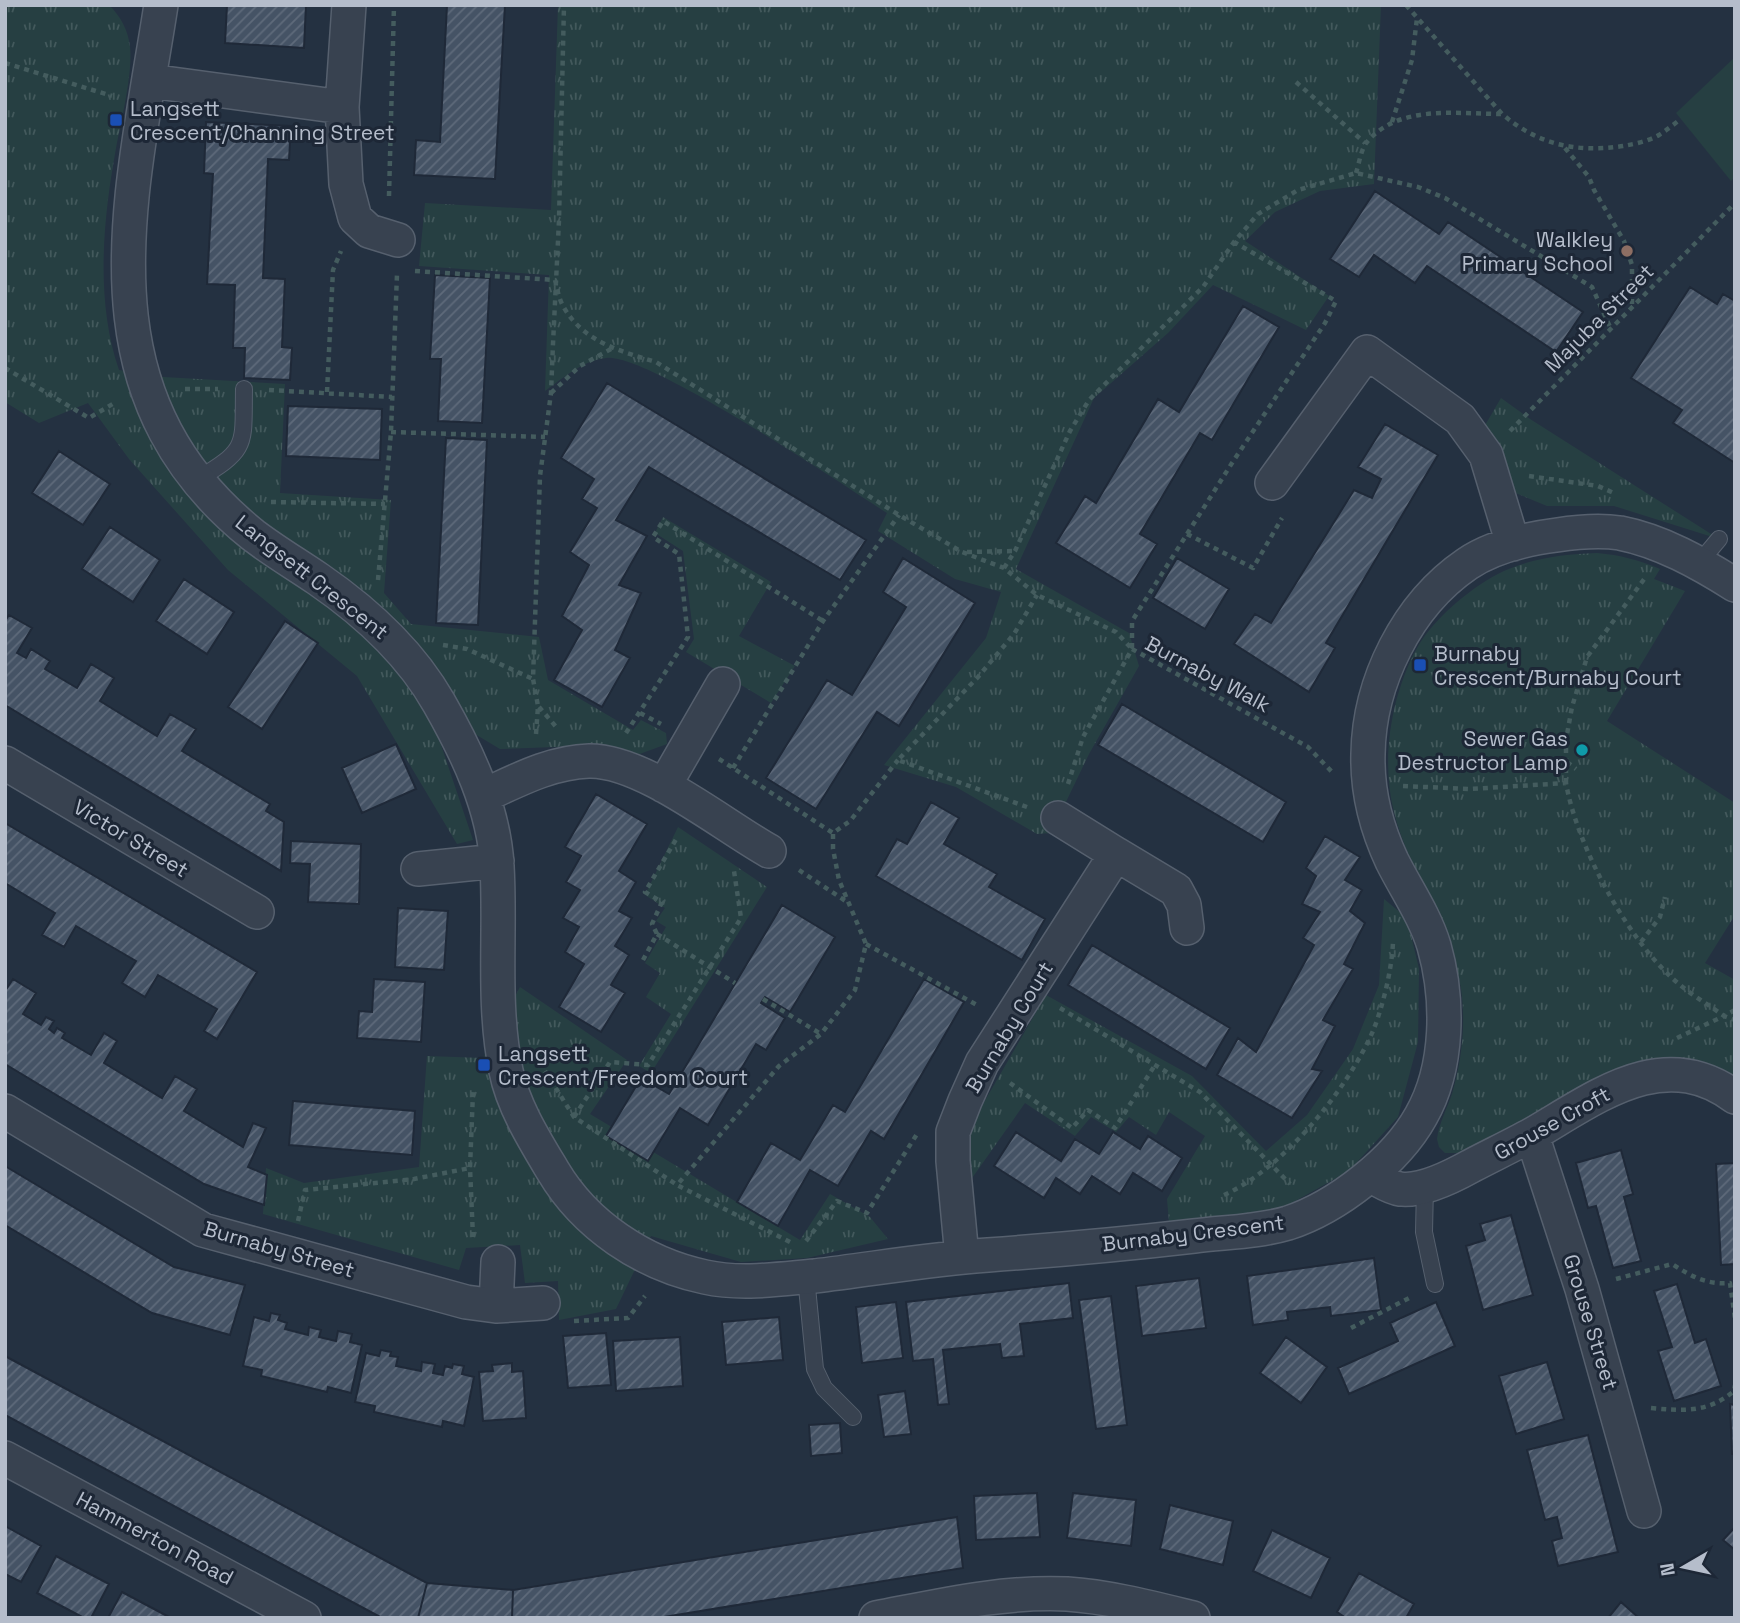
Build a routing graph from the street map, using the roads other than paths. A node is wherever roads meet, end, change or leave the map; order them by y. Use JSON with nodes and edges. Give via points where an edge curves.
{"nodes":[{"id":1,"x":161,"y":5,"type":"edge"},
{"id":2,"x":349,"y":5,"type":"edge"},
{"id":3,"x":148,"y":94,"type":"junction"},
{"id":4,"x":342,"y":107,"type":"junction"},
{"id":5,"x":397,"y":255,"type":"road end"},
{"id":6,"x":244,"y":389,"type":"road end"},
{"id":7,"x":1272,"y":483,"type":"road end"},
{"id":8,"x":208,"y":490,"type":"junction"},
{"id":9,"x":1513,"y":544,"type":"junction"},
{"id":10,"x":1735,"y":585,"type":"edge"},
{"id":11,"x":723,"y":684,"type":"dead end"},
{"id":12,"x":5,"y":763,"type":"edge"},
{"id":13,"x":664,"y":786,"type":"junction"},
{"id":14,"x":483,"y":796,"type":"junction"},
{"id":15,"x":1058,"y":818,"type":"road end"},
{"id":16,"x":758,"y":845,"type":"road end"},
{"id":17,"x":1116,"y":854,"type":"junction"},
{"id":18,"x":497,"y":861,"type":"junction"},
{"id":19,"x":418,"y":869,"type":"dead end"},
{"id":20,"x":257,"y":912,"type":"dead end"},
{"id":21,"x":1187,"y":928,"type":"dead end"},
{"id":22,"x":1735,"y":1097,"type":"edge"},
{"id":23,"x":5,"y":1111,"type":"edge"},
{"id":24,"x":1532,"y":1135,"type":"junction"},
{"id":25,"x":1371,"y":1176,"type":"junction"},
{"id":26,"x":1425,"y":1186,"type":"junction"},
{"id":27,"x":633,"y":1250,"type":"joint"},
{"id":28,"x":962,"y":1257,"type":"junction"},
{"id":29,"x":498,"y":1262,"type":"road end"},
{"id":30,"x":806,"y":1276,"type":"junction"},
{"id":31,"x":1435,"y":1284,"type":"road end"},
{"id":32,"x":543,"y":1303,"type":"road end"},
{"id":33,"x":496,"y":1306,"type":"junction"},
{"id":34,"x":853,"y":1417,"type":"dead end"},
{"id":35,"x":5,"y":1458,"type":"edge"},
{"id":36,"x":1644,"y":1511,"type":"dead end"},
{"id":37,"x":304,"y":1618,"type":"edge"},
{"id":38,"x":876,"y":1618,"type":"edge"},
{"id":39,"x":1193,"y":1618,"type":"edge"}],
"edges":[{"from":1,"to":3,"type":"street","name":"Langsett Crescent"},
{"from":2,"to":4,"type":"street"},
{"from":3,"to":4,"type":"street"},
{"from":3,"to":8,"type":"street","name":"Langsett Crescent","via":[[127,264],[135,350],[166,434]]},
{"from":4,"to":5,"type":"street","via":[[346,184],[355,218]]},
{"from":6,"to":8,"type":"lane","via":[[243,438]]},
{"from":7,"to":9,"type":"street","via":[[1367,352],[1460,419],[1486,455]]},
{"from":8,"to":14,"type":"street","name":"Langsett Crescent","via":[[243,527],[322,581],[385,633],[432,691]]},
{"from":9,"to":10,"type":"street","name":"Burnaby Crescent","via":[[1582,532],[1621,534],[1667,549],[1709,551]]},
{"from":9,"to":25,"type":"street","name":"Burnaby Crescent","via":[[1472,560],[1439,587],[1409,623],[1373,705],[1368,785],[1390,857],[1432,937],[1442,979],[1444,1027],[1438,1072],[1422,1116]]},
{"from":11,"to":13,"type":"street"},
{"from":12,"to":20,"type":"street","name":"Victor Street"},
{"from":13,"to":14,"type":"street","via":[[623,768],[591,761],[560,765]]},
{"from":13,"to":16,"type":"street"},
{"from":14,"to":18,"type":"street","name":"Langsett Crescent"},
{"from":15,"to":17,"type":"street"},
{"from":17,"to":21,"type":"street","via":[[1176,890],[1184,905]]},
{"from":17,"to":28,"type":"street","name":"Burnaby Court","via":[[982,1063],[953,1132]]},
{"from":18,"to":19,"type":"street"},
{"from":18,"to":27,"type":"street","name":"Langsett Crescent","via":[[497,989],[507,1078],[561,1184],[591,1219]]},
{"from":22,"to":24,"type":"street","name":"Grouse Croft","via":[[1691,1076],[1667,1073],[1612,1089]]},
{"from":23,"to":33,"type":"street","name":"Burnaby Street","via":[[203,1230],[466,1302]]},
{"from":24,"to":26,"type":"street","name":"Grouse Croft"},
{"from":24,"to":36,"type":"street","name":"Grouse Street","via":[[1582,1289]]},
{"from":25,"to":26,"type":"street","name":"Grouse Croft","via":[[1400,1189]]},
{"from":25,"to":28,"type":"street","name":"Burnaby Crescent","via":[[1318,1212],[1279,1226]]},
{"from":26,"to":31,"type":"lane","via":[[1424,1232]]},
{"from":27,"to":30,"type":"street","name":"Burnaby Crescent","via":[[706,1278],[758,1282]]},
{"from":28,"to":30,"type":"street","name":"Burnaby Crescent"},
{"from":29,"to":33,"type":"street"},
{"from":30,"to":34,"type":"lane","via":[[815,1369],[824,1388]]},
{"from":32,"to":33,"type":"street","name":"Burnaby Street"},
{"from":35,"to":37,"type":"street","name":"Hammerton Road"},
{"from":38,"to":39,"type":"street","via":[[1003,1595],[1067,1594]]}]}
